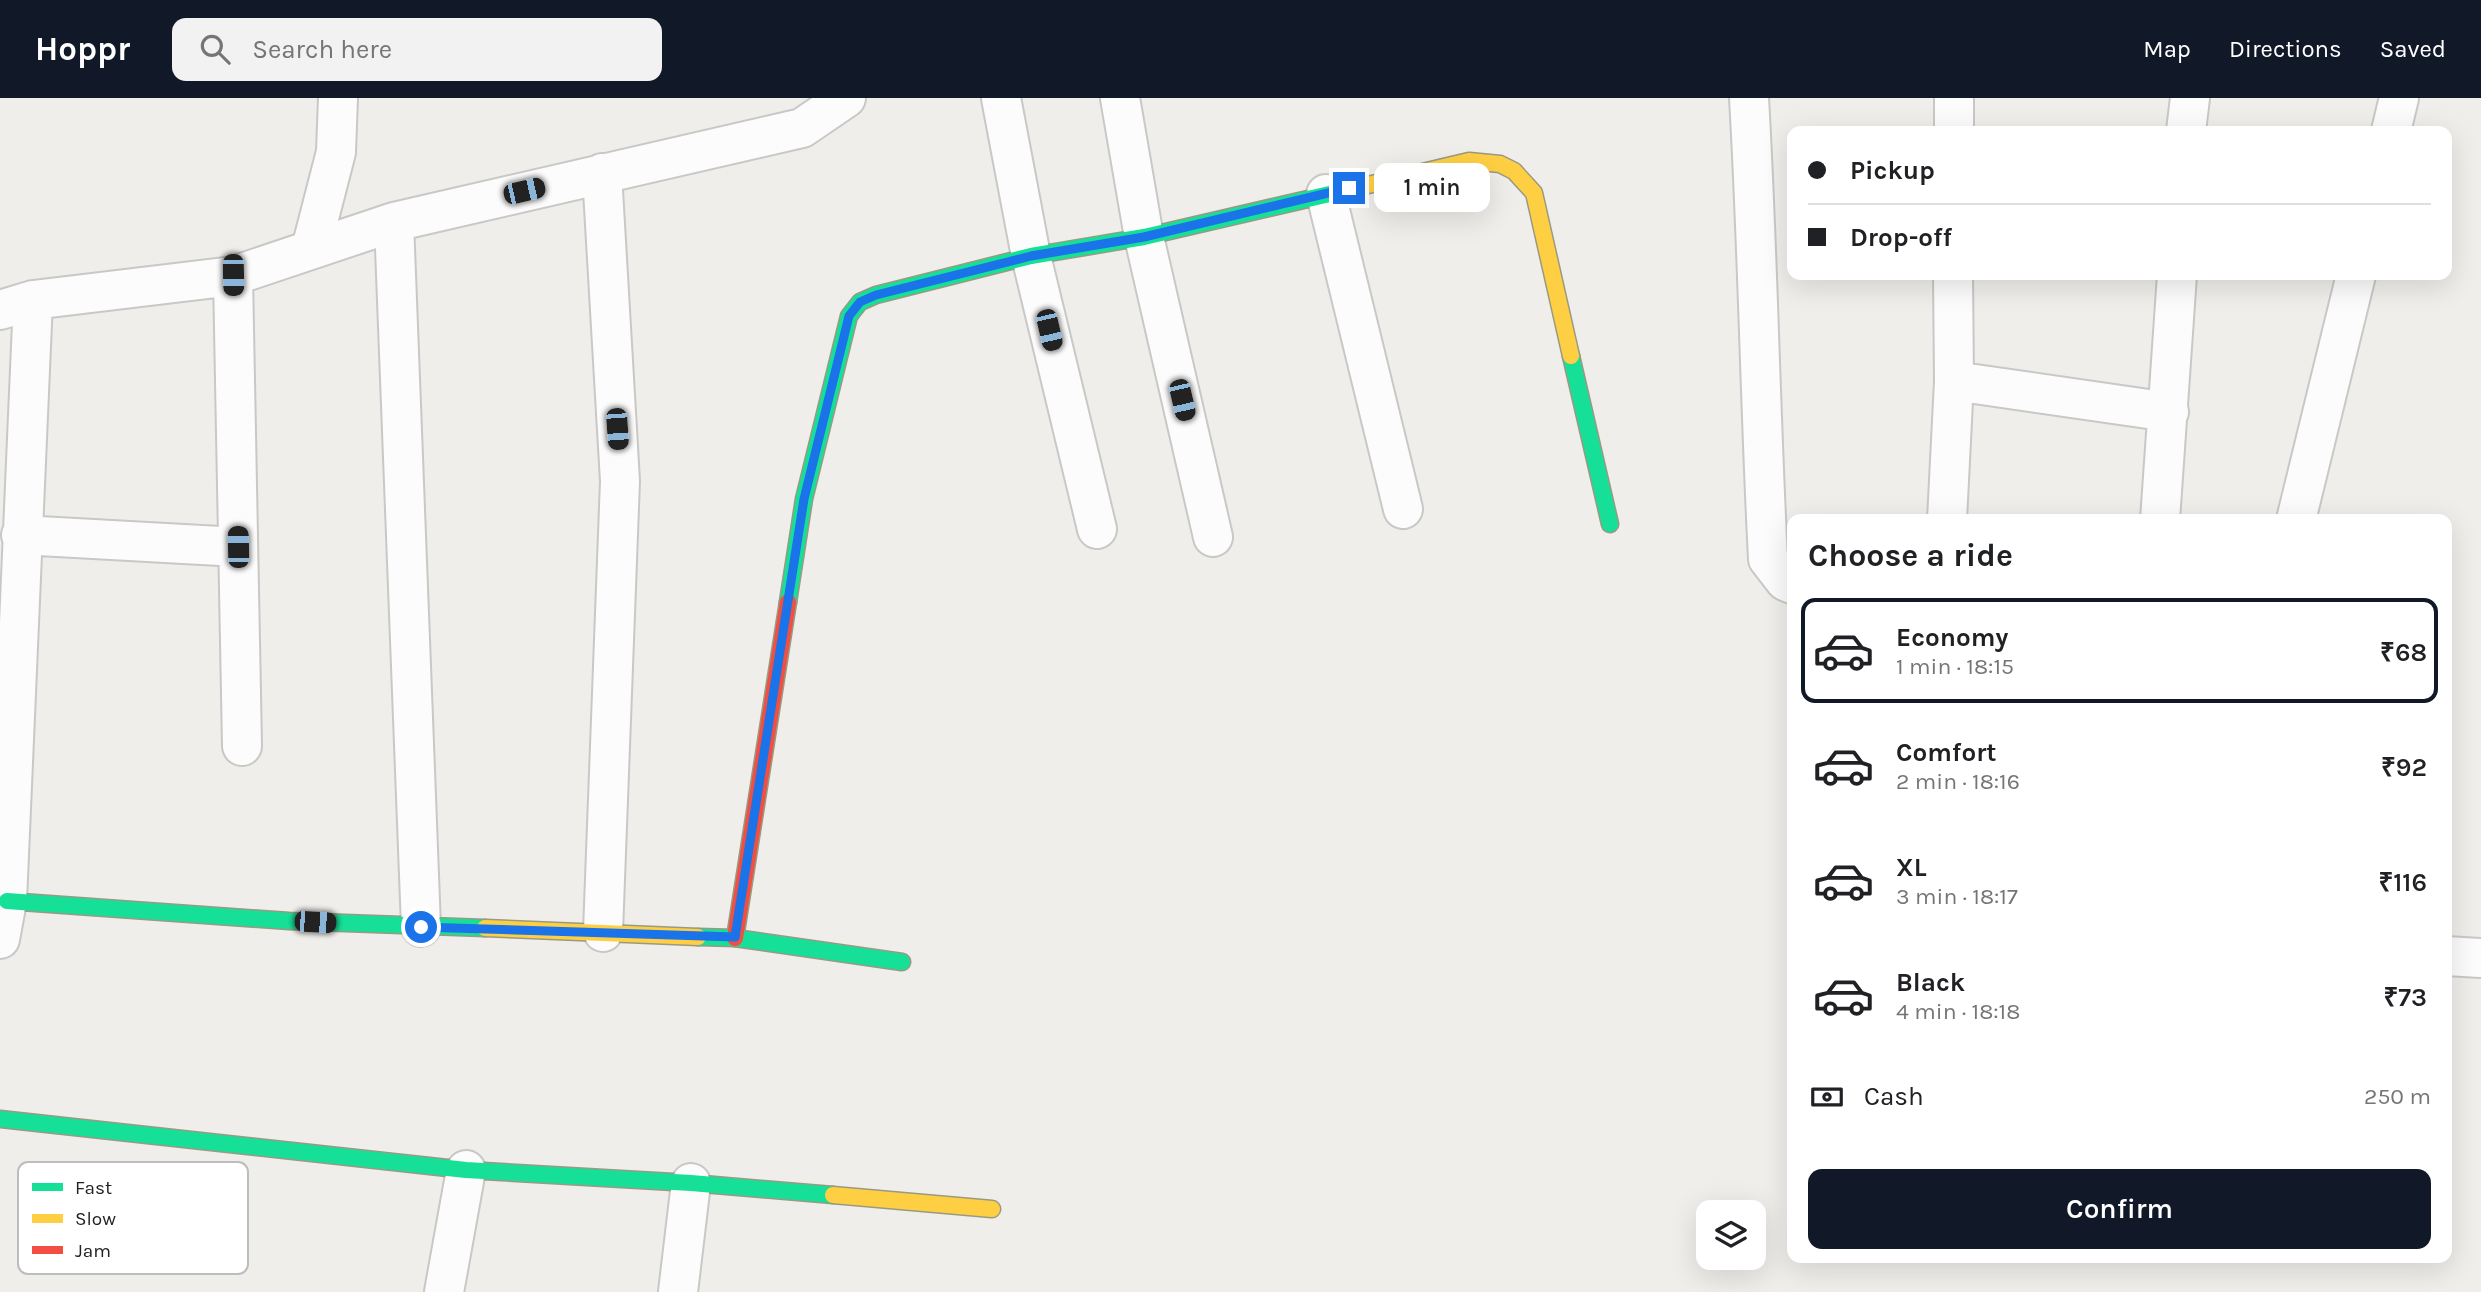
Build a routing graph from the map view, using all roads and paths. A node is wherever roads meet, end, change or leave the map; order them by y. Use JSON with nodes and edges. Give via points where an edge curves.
{"nodes":[{"id":1,"x":338,"y":98,"type":"edge"},
{"id":2,"x":846,"y":98,"type":"edge"},
{"id":3,"x":1000,"y":98,"type":"edge"},
{"id":4,"x":1120,"y":98,"type":"edge"},
{"id":5,"x":1749,"y":98,"type":"edge"},
{"id":6,"x":1954,"y":98,"type":"edge"},
{"id":7,"x":2190,"y":98,"type":"edge"},
{"id":8,"x":2399,"y":98,"type":"edge"},
{"id":9,"x":1954,"y":126,"type":"edge"},
{"id":10,"x":2187,"y":126,"type":"edge"},
{"id":11,"x":2392,"y":126,"type":"edge"},
{"id":12,"x":601,"y":173,"type":"junction"},
{"id":13,"x":1326,"y":194,"type":"junction"},
{"id":14,"x":394,"y":222,"type":"junction"},
{"id":15,"x":1144,"y":237,"type":"junction"},
{"id":16,"x":311,"y":249,"type":"junction"},
{"id":17,"x":1031,"y":256,"type":"junction"},
{"id":18,"x":233,"y":275,"type":"junction"},
{"id":19,"x":1953,"y":280,"type":"edge"},
{"id":20,"x":2177,"y":280,"type":"edge"},
{"id":21,"x":2355,"y":280,"type":"edge"},
{"id":22,"x":17,"y":305,"type":"edge"},
{"id":23,"x":1954,"y":381,"type":"junction"},
{"id":24,"x":2169,"y":412,"type":"junction"},
{"id":25,"x":1403,"y":509,"type":"dead end"},
{"id":26,"x":1947,"y":514,"type":"edge"},
{"id":27,"x":2160,"y":514,"type":"edge"},
{"id":28,"x":2297,"y":514,"type":"edge"},
{"id":29,"x":1610,"y":524,"type":"dead end"},
{"id":30,"x":1097,"y":529,"type":"dead end"},
{"id":31,"x":20,"y":535,"type":"junction"},
{"id":32,"x":1213,"y":537,"type":"dead end"},
{"id":33,"x":238,"y":547,"type":"junction"},
{"id":34,"x":1787,"y":582,"type":"edge"},
{"id":35,"x":242,"y":746,"type":"dead end"},
{"id":36,"x":7,"y":901,"type":"junction"},
{"id":37,"x":421,"y":927,"type":"junction"},
{"id":38,"x":603,"y":932,"type":"junction"},
{"id":39,"x":735,"y":937,"type":"junction"},
{"id":40,"x":0,"y":939,"type":"edge"},
{"id":41,"x":2452,"y":956,"type":"edge"},
{"id":42,"x":2481,"y":958,"type":"edge"},
{"id":43,"x":902,"y":962,"type":"dead end"},
{"id":44,"x":0,"y":1119,"type":"edge"},
{"id":45,"x":466,"y":1170,"type":"junction"},
{"id":46,"x":691,"y":1183,"type":"junction"},
{"id":47,"x":992,"y":1209,"type":"dead end"},
{"id":48,"x":444,"y":1292,"type":"edge"},
{"id":49,"x":678,"y":1292,"type":"edge"}],
"edges":[{"from":1,"to":16,"type":"street","via":[[336,152]]},
{"from":2,"to":12,"type":"street","via":[[802,128]]},
{"from":3,"to":17,"type":"street"},
{"from":4,"to":15,"type":"street"},
{"from":5,"to":34,"type":"street","via":[[1768,559]]},
{"from":6,"to":9,"type":"street"},
{"from":7,"to":10,"type":"street"},
{"from":8,"to":11,"type":"street"},
{"from":12,"to":14,"type":"street"},
{"from":12,"to":38,"type":"street","via":[[620,481]]},
{"from":13,"to":15,"type":"street"},
{"from":13,"to":25,"type":"street"},
{"from":13,"to":29,"type":"street","via":[[1469,161],[1495,161],[1515,168],[1534,193]]},
{"from":14,"to":16,"type":"street"},
{"from":14,"to":37,"type":"street"},
{"from":15,"to":17,"type":"street"},
{"from":15,"to":32,"type":"street"},
{"from":16,"to":18,"type":"street"},
{"from":17,"to":30,"type":"street"},
{"from":17,"to":39,"type":"street","via":[[876,295],[860,302],[849,316],[804,499]]},
{"from":18,"to":22,"type":"street"},
{"from":18,"to":33,"type":"street"},
{"from":19,"to":23,"type":"street"},
{"from":20,"to":24,"type":"street"},
{"from":21,"to":28,"type":"street"},
{"from":22,"to":31,"type":"street"},
{"from":23,"to":24,"type":"street"},
{"from":23,"to":26,"type":"street"},
{"from":24,"to":27,"type":"street"},
{"from":31,"to":33,"type":"street"},
{"from":31,"to":36,"type":"street"},
{"from":33,"to":35,"type":"street"},
{"from":36,"to":37,"type":"street"},
{"from":36,"to":40,"type":"street"},
{"from":37,"to":38,"type":"street"},
{"from":38,"to":39,"type":"street"},
{"from":39,"to":43,"type":"street"},
{"from":41,"to":42,"type":"street"},
{"from":44,"to":45,"type":"street"},
{"from":45,"to":46,"type":"street"},
{"from":45,"to":48,"type":"street"},
{"from":46,"to":47,"type":"street"},
{"from":46,"to":49,"type":"street"}]}
